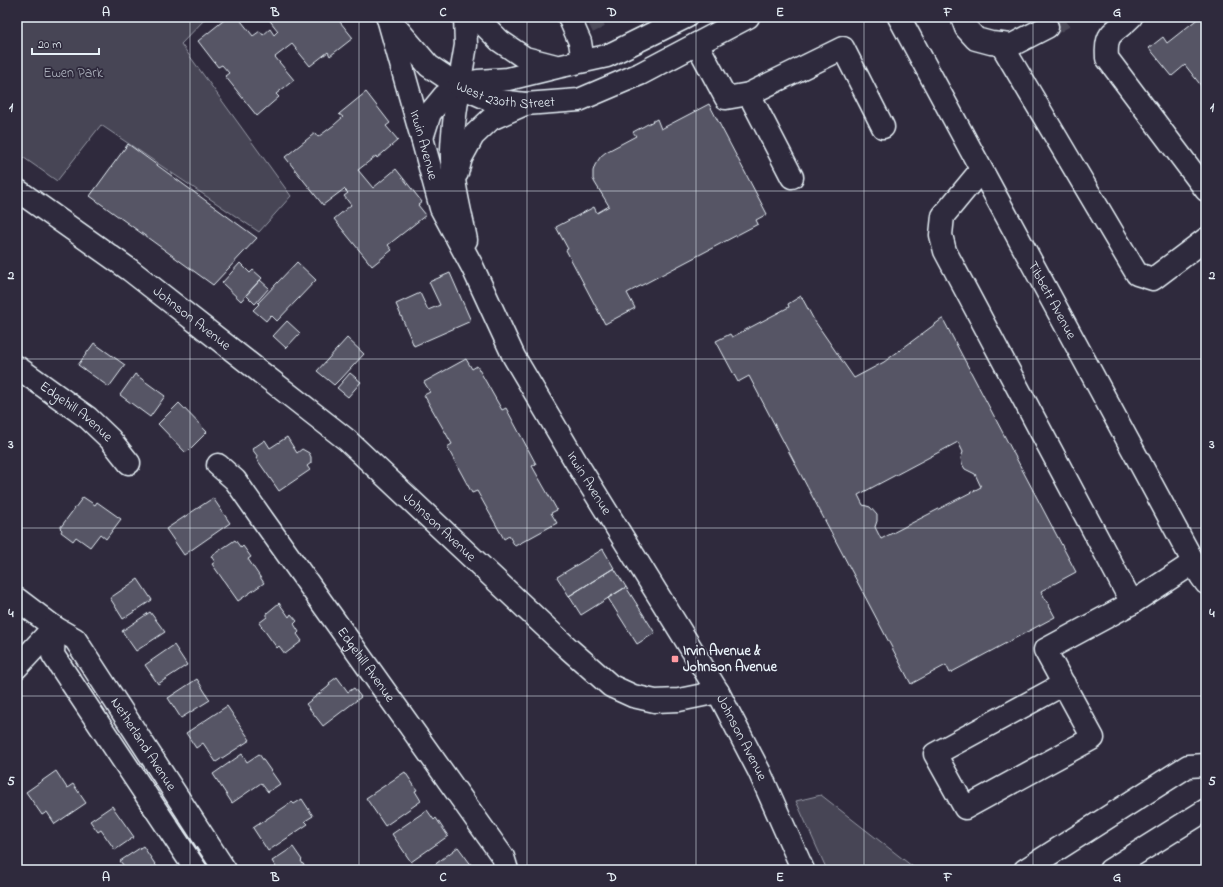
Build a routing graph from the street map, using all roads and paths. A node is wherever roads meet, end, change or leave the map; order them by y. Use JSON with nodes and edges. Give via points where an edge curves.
{"nodes":[{"id":1,"x":465,"y":17,"type":"edge"},
{"id":2,"x":476,"y":17,"type":"edge"},
{"id":3,"x":748,"y":17,"type":"edge"},
{"id":4,"x":898,"y":17,"type":"edge"},
{"id":5,"x":962,"y":17,"type":"edge"},
{"id":6,"x":1131,"y":17,"type":"edge"},
{"id":7,"x":387,"y":18,"type":"edge"},
{"id":8,"x":677,"y":19,"type":"edge"},
{"id":9,"x":578,"y":23,"type":"edge"},
{"id":10,"x":1047,"y":27,"type":"tunnel mouth"},
{"id":11,"x":697,"y":44,"type":"junction"},
{"id":12,"x":1001,"y":44,"type":"junction"},
{"id":13,"x":583,"y":61,"type":"junction"},
{"id":14,"x":557,"y":67,"type":"junction"},
{"id":15,"x":459,"y":86,"type":"junction"},
{"id":16,"x":749,"y":94,"type":"junction"},
{"id":17,"x":526,"y":104,"type":"junction"},
{"id":18,"x":883,"y":127,"type":"dead end"},
{"id":19,"x":422,"y":138,"type":"junction"},
{"id":20,"x":981,"y":170,"type":"junction"},
{"id":21,"x":792,"y":177,"type":"dead end"},
{"id":22,"x":455,"y":182,"type":"junction"},
{"id":23,"x":17,"y":190,"type":"edge"},
{"id":24,"x":1206,"y":190,"type":"edge"},
{"id":25,"x":1206,"y":239,"type":"edge"},
{"id":26,"x":472,"y":266,"type":"junction"},
{"id":27,"x":17,"y":367,"type":"edge"},
{"id":28,"x":129,"y":464,"type":"dead end"},
{"id":29,"x":218,"y":466,"type":"dead end"},
{"id":30,"x":1193,"y":562,"type":"junction"},
{"id":31,"x":1206,"y":584,"type":"edge"},
{"id":32,"x":17,"y":599,"type":"edge"},
{"id":33,"x":1132,"y":602,"type":"junction"},
{"id":34,"x":54,"y":627,"type":"junction"},
{"id":35,"x":17,"y":667,"type":"edge"},
{"id":36,"x":1064,"y":684,"type":"junction"},
{"id":37,"x":718,"y":692,"type":"junction"},
{"id":38,"x":1206,"y":764,"type":"edge"},
{"id":39,"x":1206,"y":810,"type":"edge"},
{"id":40,"x":196,"y":870,"type":"edge"},
{"id":41,"x":226,"y":870,"type":"edge"},
{"id":42,"x":507,"y":870,"type":"edge"},
{"id":43,"x":803,"y":870,"type":"edge"},
{"id":44,"x":1025,"y":870,"type":"edge"},
{"id":45,"x":1110,"y":870,"type":"edge"}],
"edges":[{"from":1,"to":15,"type":"street","name":"Irwin Avenue","via":[[466,45]]},
{"from":2,"to":14,"type":"street","via":[[500,41],[525,58]]},
{"from":3,"to":11,"type":"street","name":"West 230th Street"},
{"from":4,"to":20,"type":"street","name":"Tibbett Avenue"},
{"from":5,"to":12,"type":"street","via":[[966,28],[976,39]]},
{"from":6,"to":24,"type":"street","via":[[1113,31],[1108,40],[1107,58]]},
{"from":7,"to":15,"type":"street","via":[[429,66]]},
{"from":7,"to":19,"type":"street","name":"Irwin Avenue"},
{"from":8,"to":13,"type":"street","name":"West 230th Street","via":[[607,56]]},
{"from":9,"to":13,"type":"street"},
{"from":10,"to":12,"type":"street","via":[[1012,45]]},
{"from":11,"to":16,"type":"street","via":[[726,98]]},
{"from":11,"to":17,"type":"street","name":"West 230th Street","via":[[640,74],[579,100]]},
{"from":12,"to":25,"type":"street","via":[[1137,274],[1153,279]]},
{"from":13,"to":14,"type":"street","name":"West 230th Street"},
{"from":14,"to":15,"type":"street","name":"West 230th Street","via":[[508,79],[478,81]]},
{"from":15,"to":17,"type":"street","name":"West 230th Street","via":[[491,100]]},
{"from":15,"to":19,"type":"street","via":[[444,96],[430,113]]},
{"from":15,"to":22,"type":"street","name":"Irwin Avenue","via":[[452,160]]},
{"from":16,"to":18,"type":"street","via":[[843,48]]},
{"from":16,"to":21,"type":"street"},
{"from":17,"to":22,"type":"street","via":[[491,119],[473,136],[461,158]]},
{"from":19,"to":26,"type":"street","name":"Irwin Avenue","via":[[441,208]]},
{"from":20,"to":30,"type":"street","name":"Tibbett Avenue"},
{"from":20,"to":33,"type":"street","via":[[944,216],[941,235],[945,251]]},
{"from":22,"to":26,"type":"street","name":"Irwin Avenue"},
{"from":23,"to":37,"type":"street","name":"Johnson Avenue","via":[[130,270],[347,440],[611,686],[633,696],[655,701],[679,700]]},
{"from":26,"to":37,"type":"street","name":"Irwin Avenue","via":[[514,357]]},
{"from":27,"to":28,"type":"street","name":"Edgehill Avenue","via":[[88,418],[110,439]]},
{"from":29,"to":42,"type":"street","name":"Edgehill Avenue","via":[[235,480],[503,857]]},
{"from":30,"to":31,"type":"street","name":"Tibbett Avenue"},
{"from":30,"to":33,"type":"street"},
{"from":32,"to":34,"type":"street","name":"Netherland Avenue"},
{"from":33,"to":36,"type":"street","via":[[1045,650]]},
{"from":34,"to":35,"type":"street"},
{"from":34,"to":40,"type":"street","name":"Netherland Avenue","via":[[53,655]]},
{"from":34,"to":41,"type":"street","name":"Netherland Avenue","via":[[75,639]]},
{"from":36,"to":36,"type":"street","via":[[1093,738],[965,808],[935,754]]},
{"from":37,"to":43,"type":"street","name":"Johnson Avenue","via":[[759,772]]},
{"from":38,"to":44,"type":"street","via":[[1188,766]]},
{"from":39,"to":45,"type":"street"}]}
